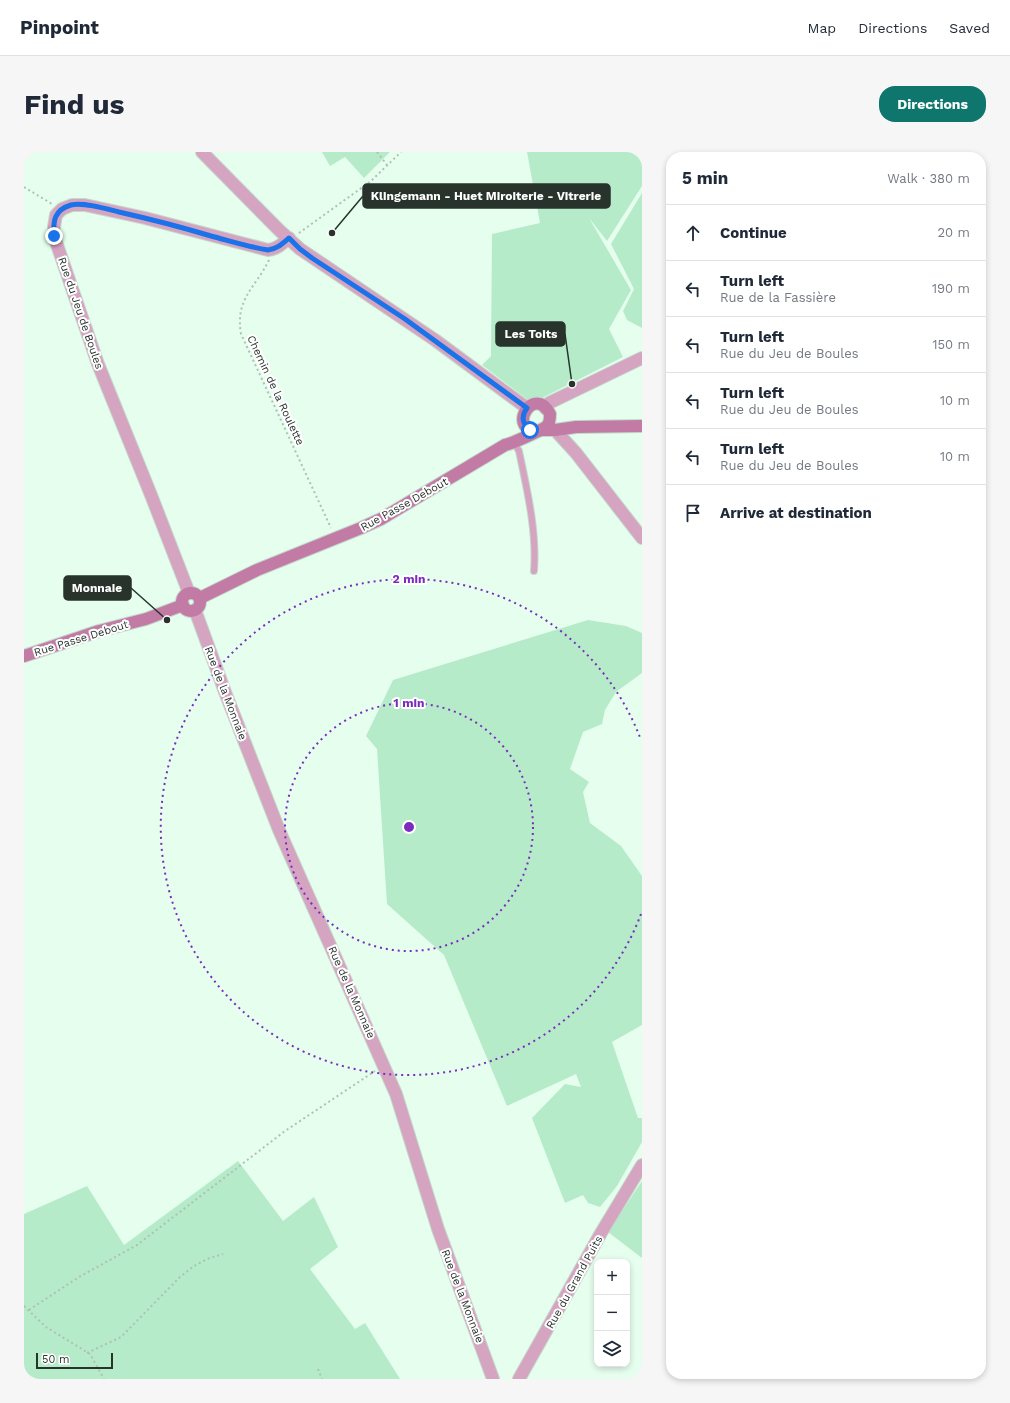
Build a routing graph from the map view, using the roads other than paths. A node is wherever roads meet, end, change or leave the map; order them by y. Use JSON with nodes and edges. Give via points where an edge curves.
{"nodes":[{"id":1,"x":202,"y":152,"type":"edge"},
{"id":2,"x":289,"y":238,"type":"junction"},
{"id":3,"x":642,"y":358,"type":"edge"},
{"id":4,"x":527,"y":408,"type":"junction"},
{"id":5,"x":548,"y":413,"type":"junction"},
{"id":6,"x":523,"y":420,"type":"junction"},
{"id":7,"x":642,"y":426,"type":"edge"},
{"id":8,"x":576,"y":427,"type":"junction"},
{"id":9,"x":541,"y":430,"type":"junction"},
{"id":10,"x":555,"y":430,"type":"junction"},
{"id":11,"x":510,"y":444,"type":"junction"},
{"id":12,"x":642,"y":538,"type":"edge"},
{"id":13,"x":534,"y":571,"type":"dead end"},
{"id":14,"x":194,"y":596,"type":"junction"},
{"id":15,"x":183,"y":605,"type":"junction"},
{"id":16,"x":195,"y":610,"type":"junction"},
{"id":17,"x":24,"y":656,"type":"edge"},
{"id":18,"x":642,"y":1165,"type":"edge"},
{"id":19,"x":494,"y":1379,"type":"edge"},
{"id":20,"x":520,"y":1379,"type":"edge"}],
"edges":[{"from":1,"to":2,"type":"street"},
{"from":2,"to":4,"type":"street","via":[[312,258],[411,324]]},
{"from":2,"to":14,"type":"street","name":"Rue du Jeu de Boules","via":[[274,250],[268,250],[104,208],[72,205],[56,215],[54,236],[98,364]]},
{"from":3,"to":5,"type":"street","via":[[549,403]]},
{"from":4,"to":5,"type":"main road","via":[[540,404]]},
{"from":4,"to":6,"type":"main road"},
{"from":5,"to":8,"type":"main road","via":[[561,424]]},
{"from":5,"to":9,"type":"main road","via":[[549,423]]},
{"from":6,"to":9,"type":"main road","via":[[527,427],[534,431]]},
{"from":6,"to":11,"type":"main road"},
{"from":7,"to":8,"type":"main road"},
{"from":8,"to":10,"type":"main road"},
{"from":9,"to":10,"type":"main road"},
{"from":9,"to":11,"type":"main road","name":"Rue Passe Debout"},
{"from":10,"to":12,"type":"street"},
{"from":11,"to":13,"type":"lane","via":[[519,451],[534,536]]},
{"from":11,"to":14,"type":"main road","name":"Rue Passe Debout","via":[[394,512],[361,528]]},
{"from":14,"to":15,"type":"main road","via":[[183,598]]},
{"from":14,"to":16,"type":"main road","via":[[200,604]]},
{"from":15,"to":16,"type":"main road","via":[[188,610]]},
{"from":15,"to":17,"type":"main road","name":"Rue Passe Debout","via":[[146,619],[99,631]]},
{"from":16,"to":19,"type":"street","name":"Rue de la Monnaie","via":[[279,830],[396,1094],[438,1229]]},
{"from":18,"to":20,"type":"street","name":"Rue du Grand Puits","via":[[601,1232]]}]}
